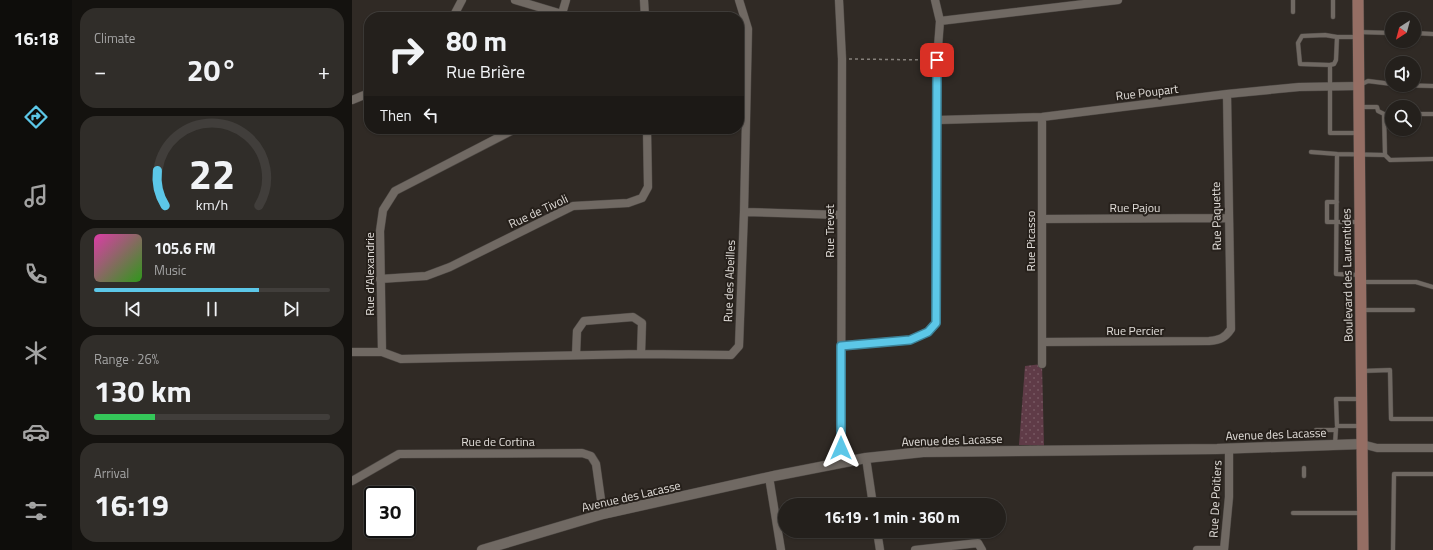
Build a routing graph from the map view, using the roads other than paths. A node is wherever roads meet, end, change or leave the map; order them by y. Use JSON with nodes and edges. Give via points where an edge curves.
{"nodes":[{"id":1,"x":462,"y":0,"type":"edge"},
{"id":2,"x":515,"y":0,"type":"edge"},
{"id":3,"x":566,"y":0,"type":"edge"},
{"id":4,"x":644,"y":0,"type":"edge"},
{"id":5,"x":740,"y":0,"type":"edge"},
{"id":6,"x":840,"y":0,"type":"edge"},
{"id":7,"x":934,"y":0,"type":"edge"},
{"id":8,"x":1118,"y":0,"type":"edge"},
{"id":9,"x":1292,"y":0,"type":"edge"},
{"id":10,"x":1333,"y":0,"type":"edge"},
{"id":11,"x":1358,"y":0,"type":"edge"},
{"id":12,"x":455,"y":12,"type":"edge"},
{"id":13,"x":550,"y":12,"type":"edge"},
{"id":14,"x":562,"y":12,"type":"edge"},
{"id":15,"x":645,"y":12,"type":"edge"},
{"id":16,"x":743,"y":12,"type":"edge"},
{"id":17,"x":1293,"y":12,"type":"dead end"},
{"id":18,"x":744,"y":14,"type":"edge"},
{"id":19,"x":1333,"y":17,"type":"dead end"},
{"id":20,"x":940,"y":21,"type":"junction"},
{"id":21,"x":1385,"y":33,"type":"edge"},
{"id":22,"x":1421,"y":33,"type":"edge"},
{"id":23,"x":1358,"y":34,"type":"junction"},
{"id":24,"x":1433,"y":34,"type":"edge"},
{"id":25,"x":1337,"y":37,"type":"junction"},
{"id":26,"x":1330,"y":65,"type":"junction"},
{"id":27,"x":1385,"y":83,"type":"edge"},
{"id":28,"x":1358,"y":86,"type":"junction"},
{"id":29,"x":1421,"y":86,"type":"edge"},
{"id":30,"x":1433,"y":86,"type":"edge"},
{"id":31,"x":1329,"y":87,"type":"junction"},
{"id":32,"x":1227,"y":94,"type":"junction"},
{"id":33,"x":364,"y":95,"type":"edge"},
{"id":34,"x":352,"y":100,"type":"edge"},
{"id":35,"x":1359,"y":107,"type":"junction"},
{"id":36,"x":1384,"y":114,"type":"joint"},
{"id":37,"x":1421,"y":114,"type":"edge"},
{"id":38,"x":1433,"y":114,"type":"edge"},
{"id":39,"x":1042,"y":117,"type":"junction"},
{"id":40,"x":938,"y":120,"type":"junction"},
{"id":41,"x":1359,"y":133,"type":"junction"},
{"id":42,"x":505,"y":134,"type":"edge"},
{"id":43,"x":647,"y":134,"type":"edge"},
{"id":44,"x":1311,"y":152,"type":"dead end"},
{"id":45,"x":1337,"y":154,"type":"junction"},
{"id":46,"x":1359,"y":154,"type":"junction"},
{"id":47,"x":1385,"y":155,"type":"junction"},
{"id":48,"x":1433,"y":158,"type":"edge"},
{"id":49,"x":1337,"y":202,"type":"junction"},
{"id":50,"x":744,"y":212,"type":"junction"},
{"id":51,"x":841,"y":215,"type":"junction"},
{"id":52,"x":1228,"y":218,"type":"junction"},
{"id":53,"x":1042,"y":219,"type":"junction"},
{"id":54,"x":1336,"y":222,"type":"junction"},
{"id":55,"x":1360,"y":222,"type":"junction"},
{"id":56,"x":1360,"y":278,"type":"junction"},
{"id":57,"x":380,"y":279,"type":"junction"},
{"id":58,"x":1433,"y":287,"type":"edge"},
{"id":59,"x":1361,"y":310,"type":"junction"},
{"id":60,"x":1413,"y":310,"type":"dead end"},
{"id":61,"x":1226,"y":336,"type":"joint"},
{"id":62,"x":1042,"y":342,"type":"junction"},
{"id":63,"x":841,"y":346,"type":"junction"},
{"id":64,"x":352,"y":352,"type":"edge"},
{"id":65,"x":382,"y":352,"type":"junction"},
{"id":66,"x":576,"y":354,"type":"junction"},
{"id":67,"x":641,"y":354,"type":"junction"},
{"id":68,"x":1042,"y":364,"type":"dead end"},
{"id":69,"x":1362,"y":371,"type":"junction"},
{"id":70,"x":1362,"y":398,"type":"junction"},
{"id":71,"x":1433,"y":419,"type":"edge"},
{"id":72,"x":1362,"y":426,"type":"junction"},
{"id":73,"x":1336,"y":428,"type":"junction"},
{"id":74,"x":1316,"y":430,"type":"dead end"},
{"id":75,"x":1362,"y":444,"type":"junction"},
{"id":76,"x":1335,"y":445,"type":"junction"},
{"id":77,"x":1229,"y":448,"type":"junction"},
{"id":78,"x":1433,"y":448,"type":"edge"},
{"id":79,"x":866,"y":458,"type":"junction"},
{"id":80,"x":841,"y":462,"type":"junction"},
{"id":81,"x":1304,"y":468,"type":"dead end"},
{"id":82,"x":1433,"y":474,"type":"edge"},
{"id":83,"x":1304,"y":476,"type":"dead end"},
{"id":84,"x":769,"y":478,"type":"junction"},
{"id":85,"x":352,"y":481,"type":"edge"},
{"id":86,"x":872,"y":498,"type":"edge"},
{"id":87,"x":1293,"y":513,"type":"dead end"},
{"id":88,"x":1363,"y":513,"type":"junction"},
{"id":89,"x":603,"y":514,"type":"junction"},
{"id":90,"x":878,"y":538,"type":"edge"},
{"id":91,"x":482,"y":550,"type":"edge"},
{"id":92,"x":781,"y":550,"type":"edge"},
{"id":93,"x":880,"y":550,"type":"edge"},
{"id":94,"x":915,"y":550,"type":"edge"},
{"id":95,"x":982,"y":550,"type":"edge"},
{"id":96,"x":1197,"y":550,"type":"edge"},
{"id":97,"x":1224,"y":550,"type":"edge"},
{"id":98,"x":1363,"y":550,"type":"edge"},
{"id":99,"x":1393,"y":550,"type":"edge"}],
"edges":[{"from":1,"to":12,"type":"street"},
{"from":2,"to":13,"type":"street"},
{"from":3,"to":14,"type":"street"},
{"from":4,"to":15,"type":"street"},
{"from":5,"to":16,"type":"street"},
{"from":6,"to":51,"type":"street","name":"Rue Trevet"},
{"from":7,"to":20,"type":"street"},
{"from":8,"to":20,"type":"street"},
{"from":9,"to":17,"type":"lane"},
{"from":10,"to":19,"type":"lane"},
{"from":11,"to":23,"type":"main road","name":"Boulevard des Laurentides"},
{"from":18,"to":50,"type":"street","via":[[748,29]]},
{"from":20,"to":40,"type":"street","via":[[937,60]]},
{"from":21,"to":23,"type":"lane"},
{"from":22,"to":24,"type":"lane"},
{"from":23,"to":25,"type":"lane"},
{"from":23,"to":28,"type":"main road","name":"Boulevard des Laurentides"},
{"from":25,"to":26,"type":"lane","via":[[1336,60]]},
{"from":25,"to":26,"type":"lane","via":[[1325,34],[1302,36],[1298,43],[1300,64]]},
{"from":26,"to":31,"type":"lane"},
{"from":27,"to":28,"type":"lane","via":[[1368,81]]},
{"from":28,"to":31,"type":"street","name":"Rue Poupart"},
{"from":28,"to":35,"type":"main road","name":"Boulevard des Laurentides"},
{"from":29,"to":30,"type":"lane"},
{"from":31,"to":32,"type":"street","name":"Rue Poupart"},
{"from":31,"to":41,"type":"lane","via":[[1330,133]]},
{"from":32,"to":39,"type":"street","name":"Rue Poupart"},
{"from":32,"to":52,"type":"street","name":"Rue Paquette"},
{"from":33,"to":34,"type":"street"},
{"from":35,"to":36,"type":"lane","via":[[1377,107],[1378,111]]},
{"from":35,"to":41,"type":"main road","name":"Boulevard des Laurentides"},
{"from":36,"to":47,"type":"lane"},
{"from":37,"to":38,"type":"lane"},
{"from":39,"to":40,"type":"street","name":"Rue Poupart"},
{"from":39,"to":53,"type":"street","name":"Rue Picasso"},
{"from":40,"to":63,"type":"street","via":[[936,323],[928,332],[910,340]]},
{"from":41,"to":46,"type":"main road","name":"Boulevard des Laurentides"},
{"from":42,"to":57,"type":"street","name":"Rue d'Alexandrie","via":[[395,191],[383,210]]},
{"from":43,"to":57,"type":"street","name":"Rue de Tivoli","via":[[648,187],[642,198],[628,203],[573,206],[432,274]]},
{"from":44,"to":45,"type":"lane"},
{"from":45,"to":46,"type":"lane"},
{"from":45,"to":49,"type":"lane"},
{"from":46,"to":47,"type":"lane"},
{"from":46,"to":55,"type":"main road","name":"Boulevard des Laurentides"},
{"from":47,"to":48,"type":"lane","via":[[1390,160]]},
{"from":49,"to":54,"type":"lane"},
{"from":49,"to":54,"type":"lane","via":[[1327,202],[1327,222]]},
{"from":50,"to":51,"type":"street"},
{"from":50,"to":67,"type":"street","name":"Rue des Abeilles","via":[[739,346],[731,356]]},
{"from":51,"to":63,"type":"street","name":"Rue Trevet"},
{"from":52,"to":53,"type":"street","name":"Rue Pajou"},
{"from":52,"to":61,"type":"street","name":"Rue Paquette","via":[[1231,329]]},
{"from":53,"to":62,"type":"street","name":"Rue Picasso"},
{"from":54,"to":55,"type":"lane"},
{"from":54,"to":56,"type":"lane","via":[[1336,274]]},
{"from":55,"to":56,"type":"main road","name":"Boulevard des Laurentides"},
{"from":56,"to":58,"type":"lane","via":[[1426,283]]},
{"from":56,"to":59,"type":"main road","name":"Boulevard des Laurentides"},
{"from":57,"to":65,"type":"street","name":"Rue d'Alexandrie"},
{"from":59,"to":60,"type":"lane"},
{"from":59,"to":69,"type":"main road","name":"Boulevard des Laurentides"},
{"from":61,"to":62,"type":"street","name":"Rue Percier","via":[[1209,341]]},
{"from":62,"to":68,"type":"street","name":"Rue Picasso"},
{"from":63,"to":80,"type":"street","name":"Rue Trevet"},
{"from":64,"to":65,"type":"street","name":"Rue des Abeilles"},
{"from":65,"to":66,"type":"street","name":"Rue des Abeilles","via":[[401,359]]},
{"from":66,"to":67,"type":"street","name":"Rue des Abeilles"},
{"from":66,"to":67,"type":"street","via":[[577,331],[584,321],[633,317],[642,323]]},
{"from":69,"to":70,"type":"main road","name":"Boulevard des Laurentides"},
{"from":69,"to":71,"type":"lane","via":[[1390,370],[1391,419]]},
{"from":70,"to":72,"type":"main road","name":"Boulevard des Laurentides"},
{"from":70,"to":73,"type":"lane","via":[[1336,399]]},
{"from":72,"to":73,"type":"lane"},
{"from":72,"to":75,"type":"main road","name":"Boulevard des Laurentides"},
{"from":73,"to":74,"type":"lane"},
{"from":73,"to":76,"type":"lane"},
{"from":75,"to":76,"type":"street","name":"Avenue des Lacasse"},
{"from":75,"to":78,"type":"street","name":"Avenue des Lacasse","via":[[1377,448]]},
{"from":75,"to":88,"type":"main road","name":"Boulevard des Laurentides"},
{"from":76,"to":77,"type":"street","name":"Avenue des Lacasse"},
{"from":77,"to":79,"type":"street","name":"Avenue des Lacasse","via":[[923,452]]},
{"from":77,"to":97,"type":"street","name":"Rue De Poitiers","via":[[1229,497]]},
{"from":79,"to":80,"type":"street","name":"Avenue des Lacasse"},
{"from":79,"to":86,"type":"street"},
{"from":80,"to":84,"type":"street","name":"Avenue des Lacasse"},
{"from":81,"to":83,"type":"lane"},
{"from":82,"to":99,"type":"lane","via":[[1394,474]]},
{"from":84,"to":89,"type":"street","name":"Avenue des Lacasse"},
{"from":84,"to":92,"type":"street"},
{"from":85,"to":89,"type":"street","name":"Rue de Cortina","via":[[399,454],[582,453],[591,456],[596,464]]},
{"from":87,"to":88,"type":"lane"},
{"from":88,"to":98,"type":"main road","name":"Boulevard des Laurentides"},
{"from":89,"to":91,"type":"street","name":"Avenue des Lacasse"},
{"from":90,"to":93,"type":"street"},
{"from":94,"to":95,"type":"street","via":[[978,543]]},
{"from":96,"to":97,"type":"street"}]}
